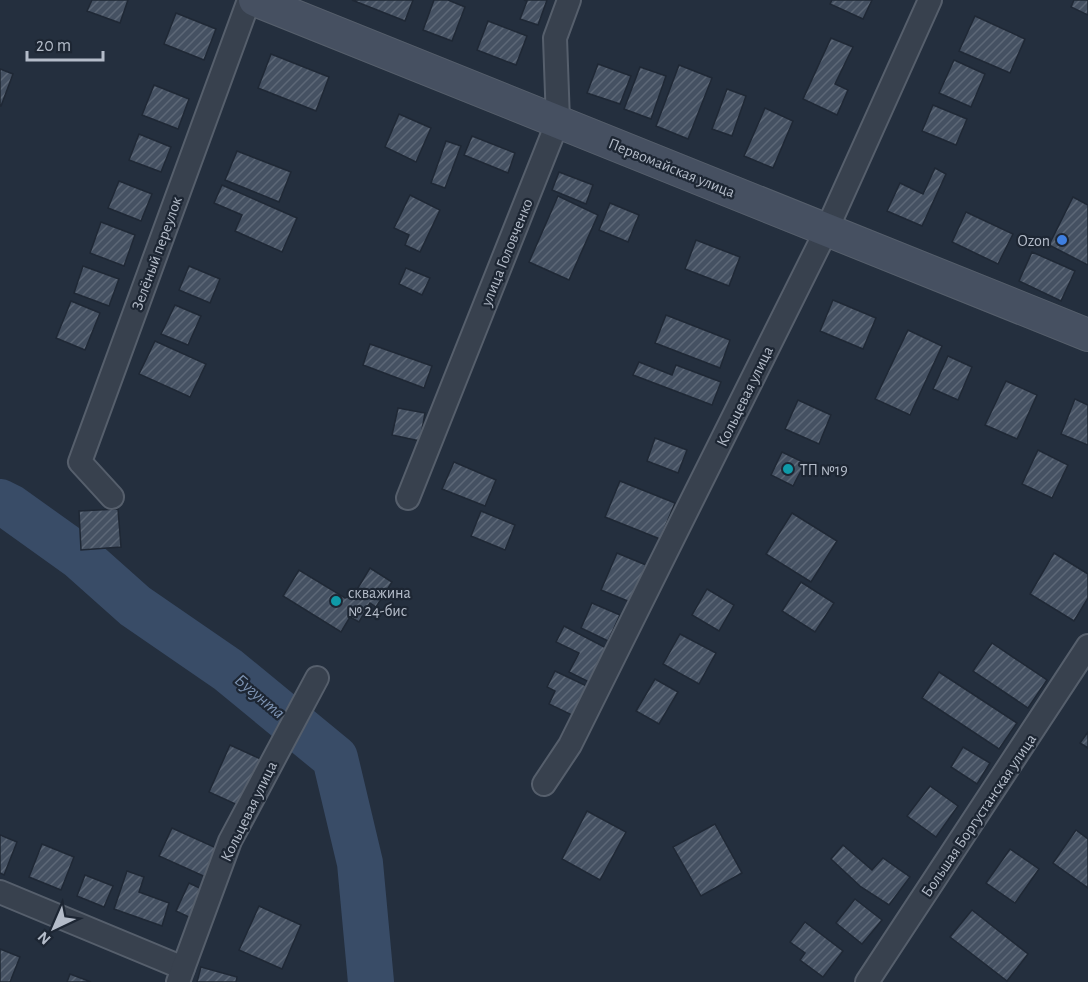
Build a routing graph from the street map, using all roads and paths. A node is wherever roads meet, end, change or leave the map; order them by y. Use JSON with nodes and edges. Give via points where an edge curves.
{"nodes":[{"id":1,"x":249,"y":0,"type":"edge"},
{"id":2,"x":255,"y":0,"type":"edge"},
{"id":3,"x":568,"y":0,"type":"edge"},
{"id":4,"x":930,"y":0,"type":"edge"},
{"id":5,"x":558,"y":121,"type":"junction"},
{"id":6,"x":827,"y":229,"type":"junction"},
{"id":7,"x":1088,"y":335,"type":"edge"},
{"id":8,"x":112,"y":497,"type":"dead end"},
{"id":9,"x":408,"y":498,"type":"dead end"},
{"id":10,"x":1088,"y":646,"type":"edge"},
{"id":11,"x":317,"y":678,"type":"dead end"},
{"id":12,"x":544,"y":784,"type":"dead end"},
{"id":13,"x":0,"y":892,"type":"edge"},
{"id":14,"x":181,"y":975,"type":"edge"},
{"id":15,"x":867,"y":982,"type":"edge"}],
"edges":[{"from":1,"to":8,"type":"street","name":"Зелёный переулок","via":[[80,462]]},
{"from":2,"to":5,"type":"main road","name":"Первомайская улица"},
{"from":3,"to":5,"type":"street","name":"улица Головченко","via":[[555,38]]},
{"from":4,"to":6,"type":"street","name":"Кольцевая улица"},
{"from":5,"to":6,"type":"main road","name":"Первомайская улица"},
{"from":5,"to":9,"type":"street","name":"улица Головченко"},
{"from":6,"to":7,"type":"main road","name":"Первомайская улица"},
{"from":6,"to":12,"type":"street","name":"Кольцевая улица","via":[[570,745]]},
{"from":10,"to":15,"type":"street","name":"Большая Боргустанская улица"},
{"from":11,"to":14,"type":"street","name":"Кольцевая улица","via":[[231,840]]},
{"from":13,"to":14,"type":"street"}]}
